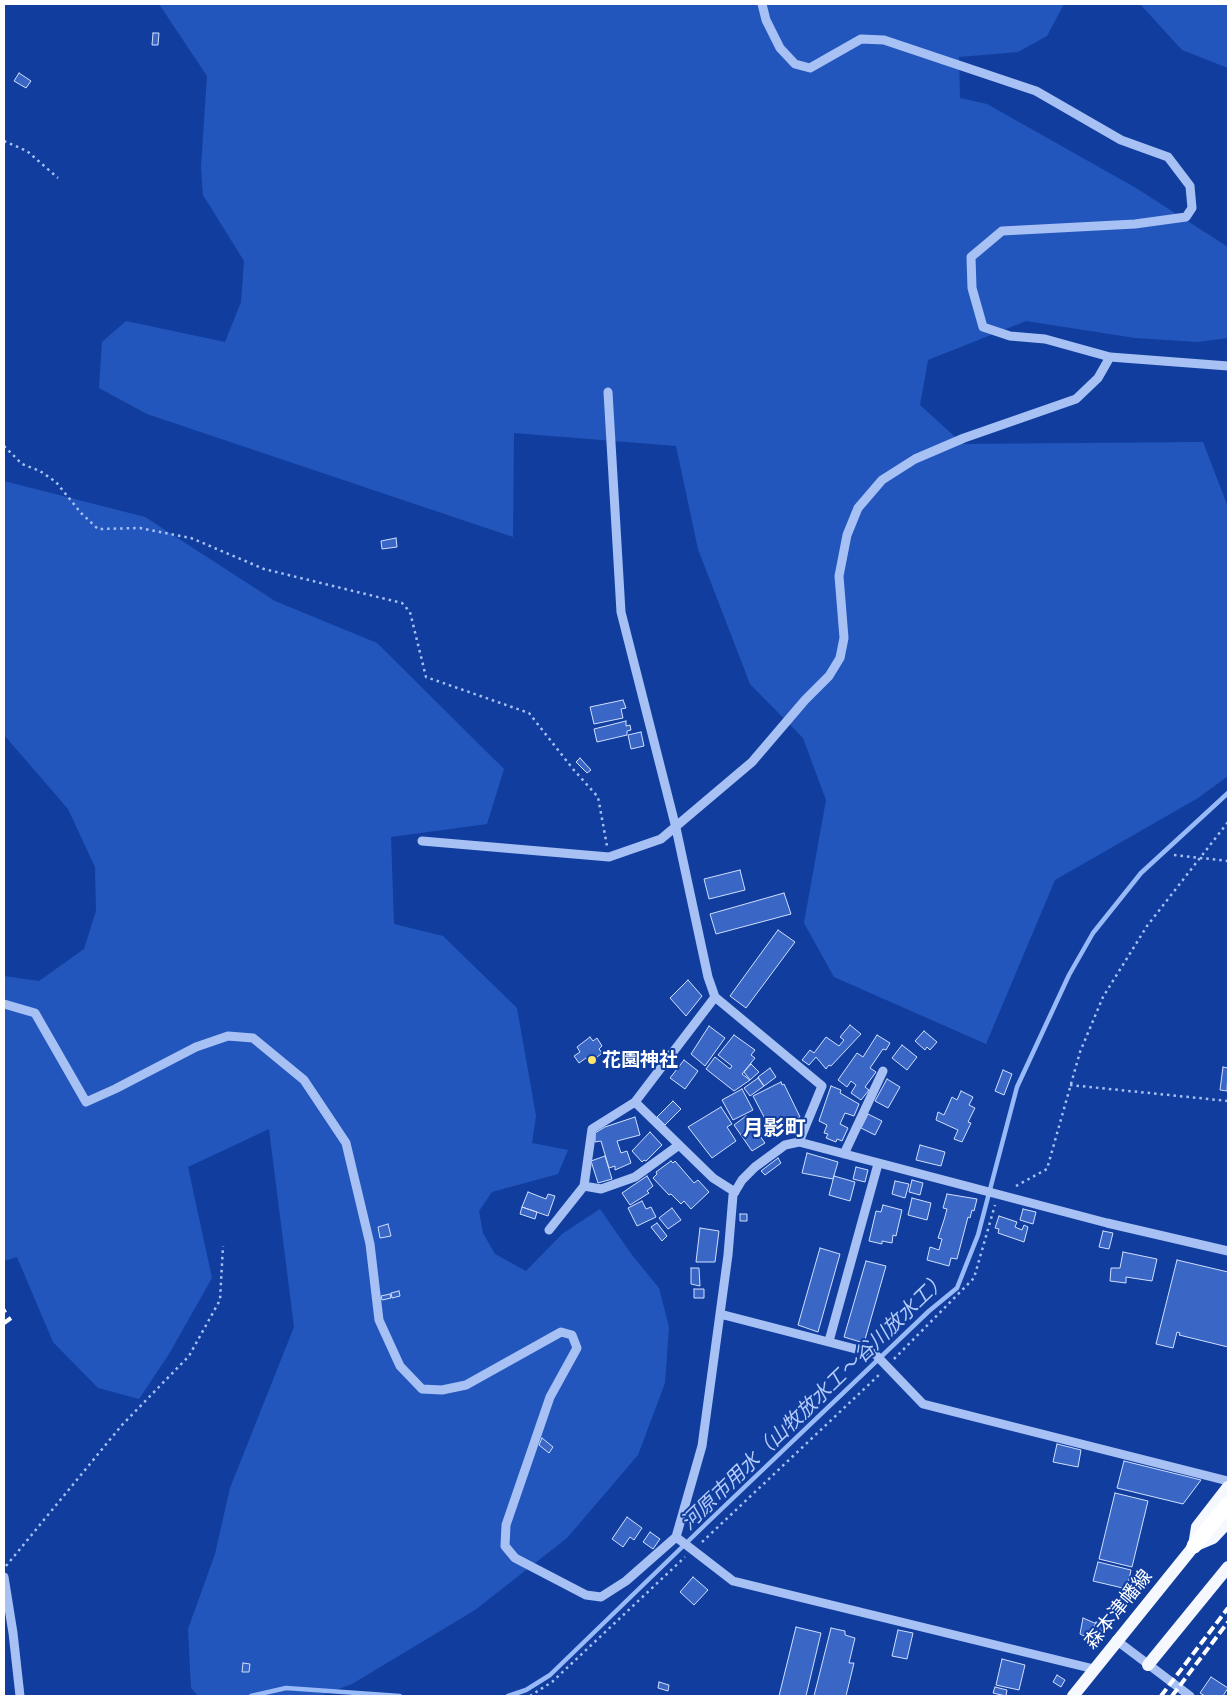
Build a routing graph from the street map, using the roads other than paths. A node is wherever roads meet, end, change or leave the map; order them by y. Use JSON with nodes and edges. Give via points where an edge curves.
{"nodes":[{"id":1,"x":762,"y":4,"type":"edge"},
{"id":2,"x":1110,"y":357,"type":"junction"},
{"id":3,"x":1228,"y":366,"type":"edge"},
{"id":4,"x":608,"y":392,"type":"dead end"},
{"id":5,"x":676,"y":828,"type":"junction"},
{"id":6,"x":422,"y":841,"type":"dead end"},
{"id":7,"x":715,"y":997,"type":"junction"},
{"id":8,"x":4,"y":1004,"type":"edge"},
{"id":9,"x":883,"y":1071,"type":"dead end"},
{"id":10,"x":635,"y":1102,"type":"junction"},
{"id":11,"x":799,"y":1142,"type":"junction"},
{"id":12,"x":679,"y":1145,"type":"junction"},
{"id":13,"x":844,"y":1154,"type":"junction"},
{"id":14,"x":878,"y":1164,"type":"junction"},
{"id":15,"x":584,"y":1186,"type":"junction"},
{"id":16,"x":735,"y":1192,"type":"junction"},
{"id":17,"x":549,"y":1230,"type":"dead end"},
{"id":18,"x":1228,"y":1251,"type":"edge"},
{"id":19,"x":720,"y":1314,"type":"junction"},
{"id":20,"x":829,"y":1341,"type":"junction"},
{"id":21,"x":1228,"y":1481,"type":"edge"},
{"id":22,"x":1228,"y":1487,"type":"edge"},
{"id":23,"x":1228,"y":1504,"type":"edge"},
{"id":24,"x":1228,"y":1522,"type":"edge"},
{"id":25,"x":685,"y":1544,"type":"junction"},
{"id":26,"x":1194,"y":1546,"type":"junction"},
{"id":27,"x":1228,"y":1567,"type":"edge"},
{"id":28,"x":4,"y":1577,"type":"edge"},
{"id":29,"x":1116,"y":1640,"type":"junction"},
{"id":30,"x":1148,"y":1665,"type":"junction"},
{"id":31,"x":1094,"y":1669,"type":"junction"},
{"id":32,"x":20,"y":1696,"type":"edge"},
{"id":33,"x":1073,"y":1696,"type":"edge"},
{"id":34,"x":1190,"y":1696,"type":"edge"}],
"edges":[{"from":1,"to":2,"type":"street","via":[[780,48],[795,64],[810,68],[861,39],[884,40],[1036,91],[1121,140],[1168,157],[1190,186],[1192,208],[1186,217],[1135,224],[1002,231],[971,257],[972,288],[983,327],[1010,336],[1045,339]]},
{"from":2,"to":3,"type":"street"},
{"from":2,"to":5,"type":"street","via":[[1098,378],[1076,399],[964,438],[915,459],[882,480],[858,508],[847,535],[838,576],[844,638],[840,658],[829,676],[752,762]]},
{"from":4,"to":5,"type":"street","via":[[621,612]]},
{"from":5,"to":6,"type":"street","via":[[661,839],[609,857]]},
{"from":5,"to":7,"type":"street"},
{"from":7,"to":10,"type":"street"},
{"from":7,"to":11,"type":"street","via":[[822,1086]]},
{"from":8,"to":25,"type":"street","via":[[35,1013],[86,1102],[196,1047],[228,1036],[253,1038],[272,1052],[304,1080],[346,1143],[370,1244],[378,1320],[400,1366],[422,1389],[442,1390],[466,1385],[561,1332],[572,1335],[577,1348],[550,1397],[506,1525],[505,1546],[515,1558],[586,1595],[601,1597]]},
{"from":9,"to":13,"type":"street"},
{"from":10,"to":12,"type":"street"},
{"from":10,"to":15,"type":"street","via":[[592,1129]]},
{"from":11,"to":13,"type":"street"},
{"from":11,"to":16,"type":"street","via":[[786,1145],[755,1167]]},
{"from":12,"to":15,"type":"street","via":[[635,1177],[602,1189]]},
{"from":12,"to":16,"type":"street","via":[[713,1178]]},
{"from":13,"to":14,"type":"street"},
{"from":14,"to":18,"type":"street","via":[[1107,1224]]},
{"from":14,"to":20,"type":"street"},
{"from":15,"to":17,"type":"street"},
{"from":16,"to":19,"type":"street"},
{"from":19,"to":20,"type":"street"},
{"from":19,"to":25,"type":"street"},
{"from":20,"to":21,"type":"street","via":[[883,1362],[923,1404]]},
{"from":22,"to":26,"type":"main road","name":"森本津幡線","via":[[1197,1527]]},
{"from":23,"to":26,"type":"highway"},
{"from":24,"to":26,"type":"main road","name":"森本津幡線","via":[[1213,1538]]},
{"from":25,"to":31,"type":"street","via":[[733,1581]]},
{"from":26,"to":29,"type":"main road","name":"森本津幡線"},
{"from":27,"to":30,"type":"main road"},
{"from":28,"to":32,"type":"street"},
{"from":29,"to":30,"type":"street"},
{"from":29,"to":31,"type":"main road","name":"森本津幡線"},
{"from":30,"to":34,"type":"street"},
{"from":31,"to":33,"type":"main road","name":"森本津幡線"}]}
